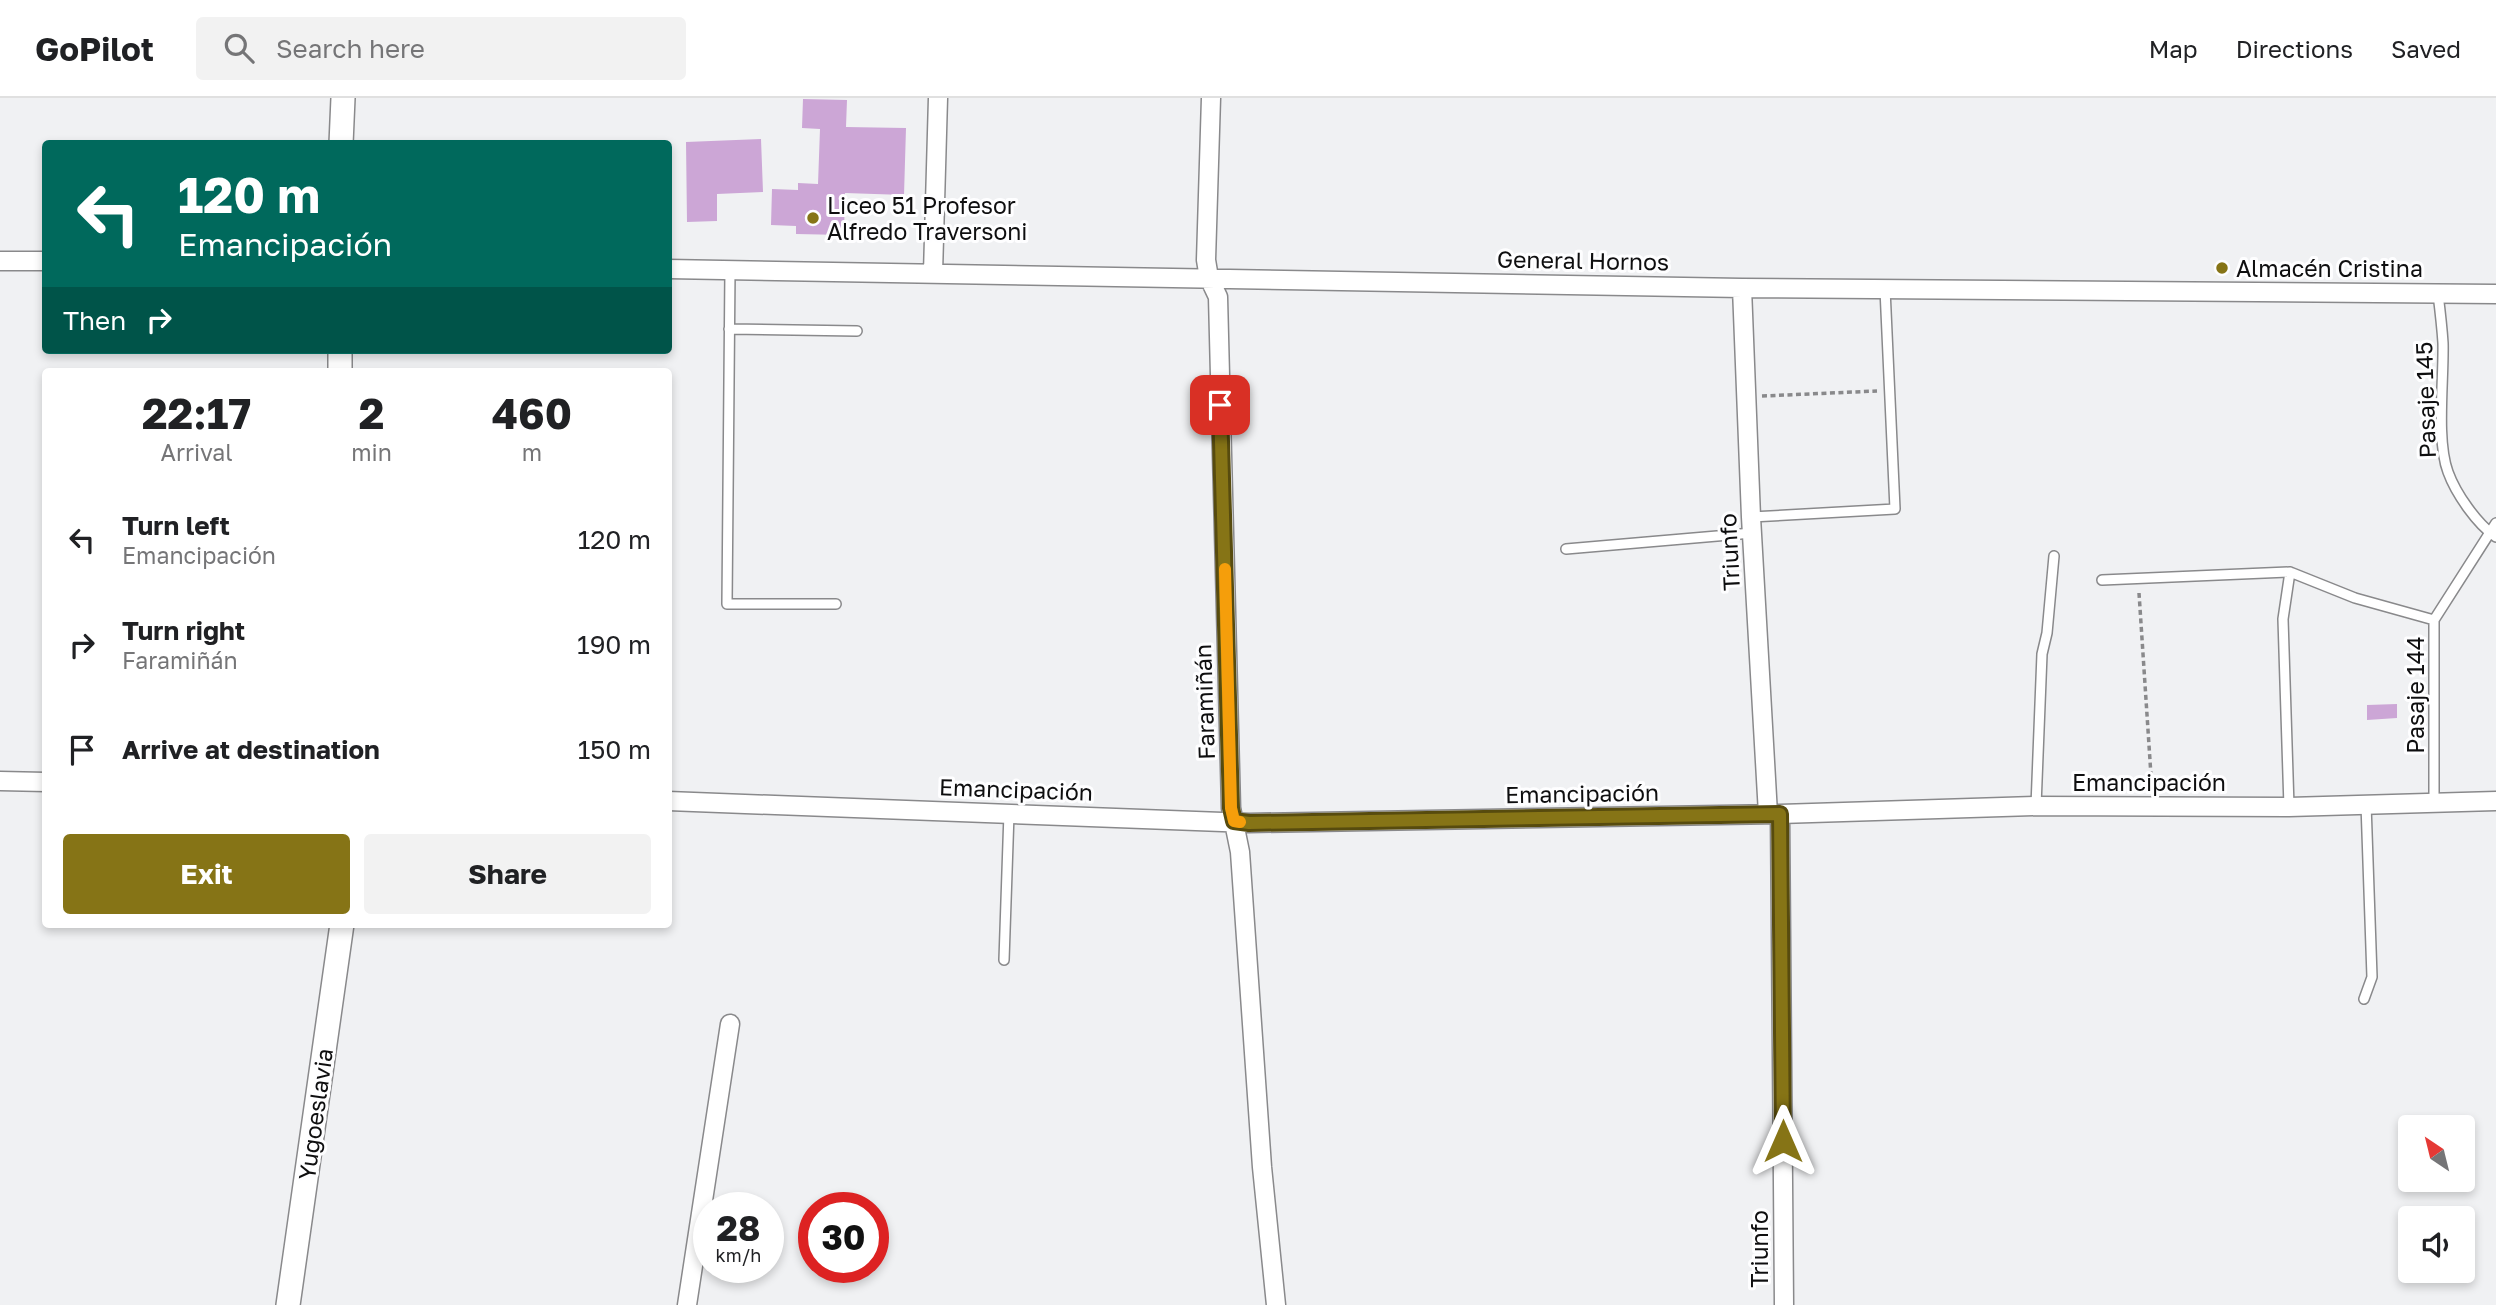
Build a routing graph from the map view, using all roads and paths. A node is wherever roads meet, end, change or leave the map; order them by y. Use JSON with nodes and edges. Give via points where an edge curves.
{"nodes":[{"id":1,"x":343,"y":98,"type":"edge"},
{"id":2,"x":938,"y":98,"type":"edge"},
{"id":3,"x":1211,"y":98,"type":"edge"},
{"id":4,"x":341,"y":140,"type":"edge"},
{"id":5,"x":0,"y":261,"type":"edge"},
{"id":6,"x":42,"y":261,"type":"edge"},
{"id":7,"x":672,"y":269,"type":"edge"},
{"id":8,"x":730,"y":270,"type":"junction"},
{"id":9,"x":933,"y":273,"type":"junction"},
{"id":10,"x":1209,"y":278,"type":"junction"},
{"id":11,"x":1742,"y":288,"type":"junction"},
{"id":12,"x":1885,"y":289,"type":"junction"},
{"id":13,"x":2438,"y":294,"type":"junction"},
{"id":14,"x":2496,"y":294,"type":"edge"},
{"id":15,"x":729,"y":329,"type":"junction"},
{"id":16,"x":858,"y":331,"type":"dead end"},
{"id":17,"x":1889,"y":391,"type":"junction"},
{"id":18,"x":1746,"y":397,"type":"junction"},
{"id":19,"x":2496,"y":523,"type":"edge"},
{"id":20,"x":1752,"y":525,"type":"junction"},
{"id":21,"x":2493,"y":534,"type":"edge"},
{"id":22,"x":1566,"y":549,"type":"dead end"},
{"id":23,"x":2054,"y":556,"type":"dead end"},
{"id":24,"x":2290,"y":572,"type":"junction"},
{"id":25,"x":2102,"y":580,"type":"dead end"},
{"id":26,"x":2138,"y":580,"type":"junction"},
{"id":27,"x":836,"y":604,"type":"dead end"},
{"id":28,"x":2434,"y":620,"type":"junction"},
{"id":29,"x":0,"y":781,"type":"edge"},
{"id":30,"x":42,"y":782,"type":"edge"},
{"id":31,"x":672,"y":801,"type":"edge"},
{"id":32,"x":2496,"y":801,"type":"edge"},
{"id":33,"x":2434,"y":802,"type":"junction"},
{"id":34,"x":2365,"y":804,"type":"junction"},
{"id":35,"x":2035,"y":806,"type":"junction"},
{"id":36,"x":2153,"y":807,"type":"junction"},
{"id":37,"x":2289,"y":807,"type":"junction"},
{"id":38,"x":1009,"y":813,"type":"junction"},
{"id":39,"x":1774,"y":814,"type":"junction"},
{"id":40,"x":1234,"y":821,"type":"junction"},
{"id":41,"x":341,"y":928,"type":"edge"},
{"id":42,"x":1004,"y":960,"type":"dead end"},
{"id":43,"x":2364,"y":999,"type":"dead end"},
{"id":44,"x":730,"y":1024,"type":"dead end"},
{"id":45,"x":289,"y":1305,"type":"edge"},
{"id":46,"x":687,"y":1305,"type":"edge"},
{"id":47,"x":1276,"y":1305,"type":"edge"},
{"id":48,"x":1784,"y":1305,"type":"edge"}],
"edges":[{"from":1,"to":4,"type":"street"},
{"from":2,"to":9,"type":"street"},
{"from":3,"to":10,"type":"street","name":"Faramiñán"},
{"from":5,"to":6,"type":"street"},
{"from":7,"to":8,"type":"street","name":"General Hornos"},
{"from":8,"to":9,"type":"street","name":"General Hornos"},
{"from":8,"to":15,"type":"lane"},
{"from":9,"to":10,"type":"street","name":"General Hornos"},
{"from":10,"to":11,"type":"street","name":"General Hornos"},
{"from":10,"to":40,"type":"street","name":"Faramiñán","via":[[1218,297]]},
{"from":11,"to":12,"type":"street","name":"General Hornos"},
{"from":11,"to":18,"type":"street","name":"Triunfo"},
{"from":12,"to":13,"type":"street","name":"General Hornos"},
{"from":12,"to":17,"type":"lane"},
{"from":13,"to":14,"type":"street","name":"General Hornos"},
{"from":13,"to":21,"type":"lane","name":"Pasaje 145","via":[[2448,471],[2463,500]]},
{"from":15,"to":16,"type":"lane"},
{"from":15,"to":27,"type":"lane","via":[[727,604]]},
{"from":17,"to":18,"type":"path"},
{"from":17,"to":20,"type":"lane","via":[[1895,509]]},
{"from":18,"to":20,"type":"street","name":"Triunfo"},
{"from":19,"to":21,"type":"lane","name":"Pasaje 144"},
{"from":20,"to":22,"type":"lane"},
{"from":20,"to":39,"type":"street","name":"Triunfo"},
{"from":21,"to":28,"type":"lane","name":"Pasaje 144"},
{"from":23,"to":35,"type":"lane","via":[[2042,654]]},
{"from":24,"to":26,"type":"lane"},
{"from":24,"to":28,"type":"lane","via":[[2355,598]]},
{"from":24,"to":37,"type":"lane","via":[[2283,619]]},
{"from":25,"to":26,"type":"lane"},
{"from":26,"to":36,"type":"path"},
{"from":28,"to":33,"type":"lane","name":"Pasaje 144"},
{"from":29,"to":30,"type":"street"},
{"from":31,"to":38,"type":"street","name":"Emancipación"},
{"from":32,"to":33,"type":"street","name":"Emancipación"},
{"from":33,"to":34,"type":"street","name":"Emancipación"},
{"from":34,"to":37,"type":"street","name":"Emancipación"},
{"from":34,"to":43,"type":"lane","via":[[2372,977]]},
{"from":35,"to":36,"type":"street","name":"Emancipación"},
{"from":35,"to":39,"type":"street","name":"Emancipación"},
{"from":36,"to":37,"type":"street","name":"Emancipación"},
{"from":38,"to":40,"type":"street","name":"Emancipación"},
{"from":38,"to":42,"type":"lane"},
{"from":39,"to":40,"type":"street","name":"Emancipación"},
{"from":39,"to":48,"type":"street","name":"Triunfo"},
{"from":40,"to":47,"type":"street","name":"Faramiñán"},
{"from":41,"to":45,"type":"street","name":"Yugoeslavia"},
{"from":44,"to":46,"type":"street"}]}
